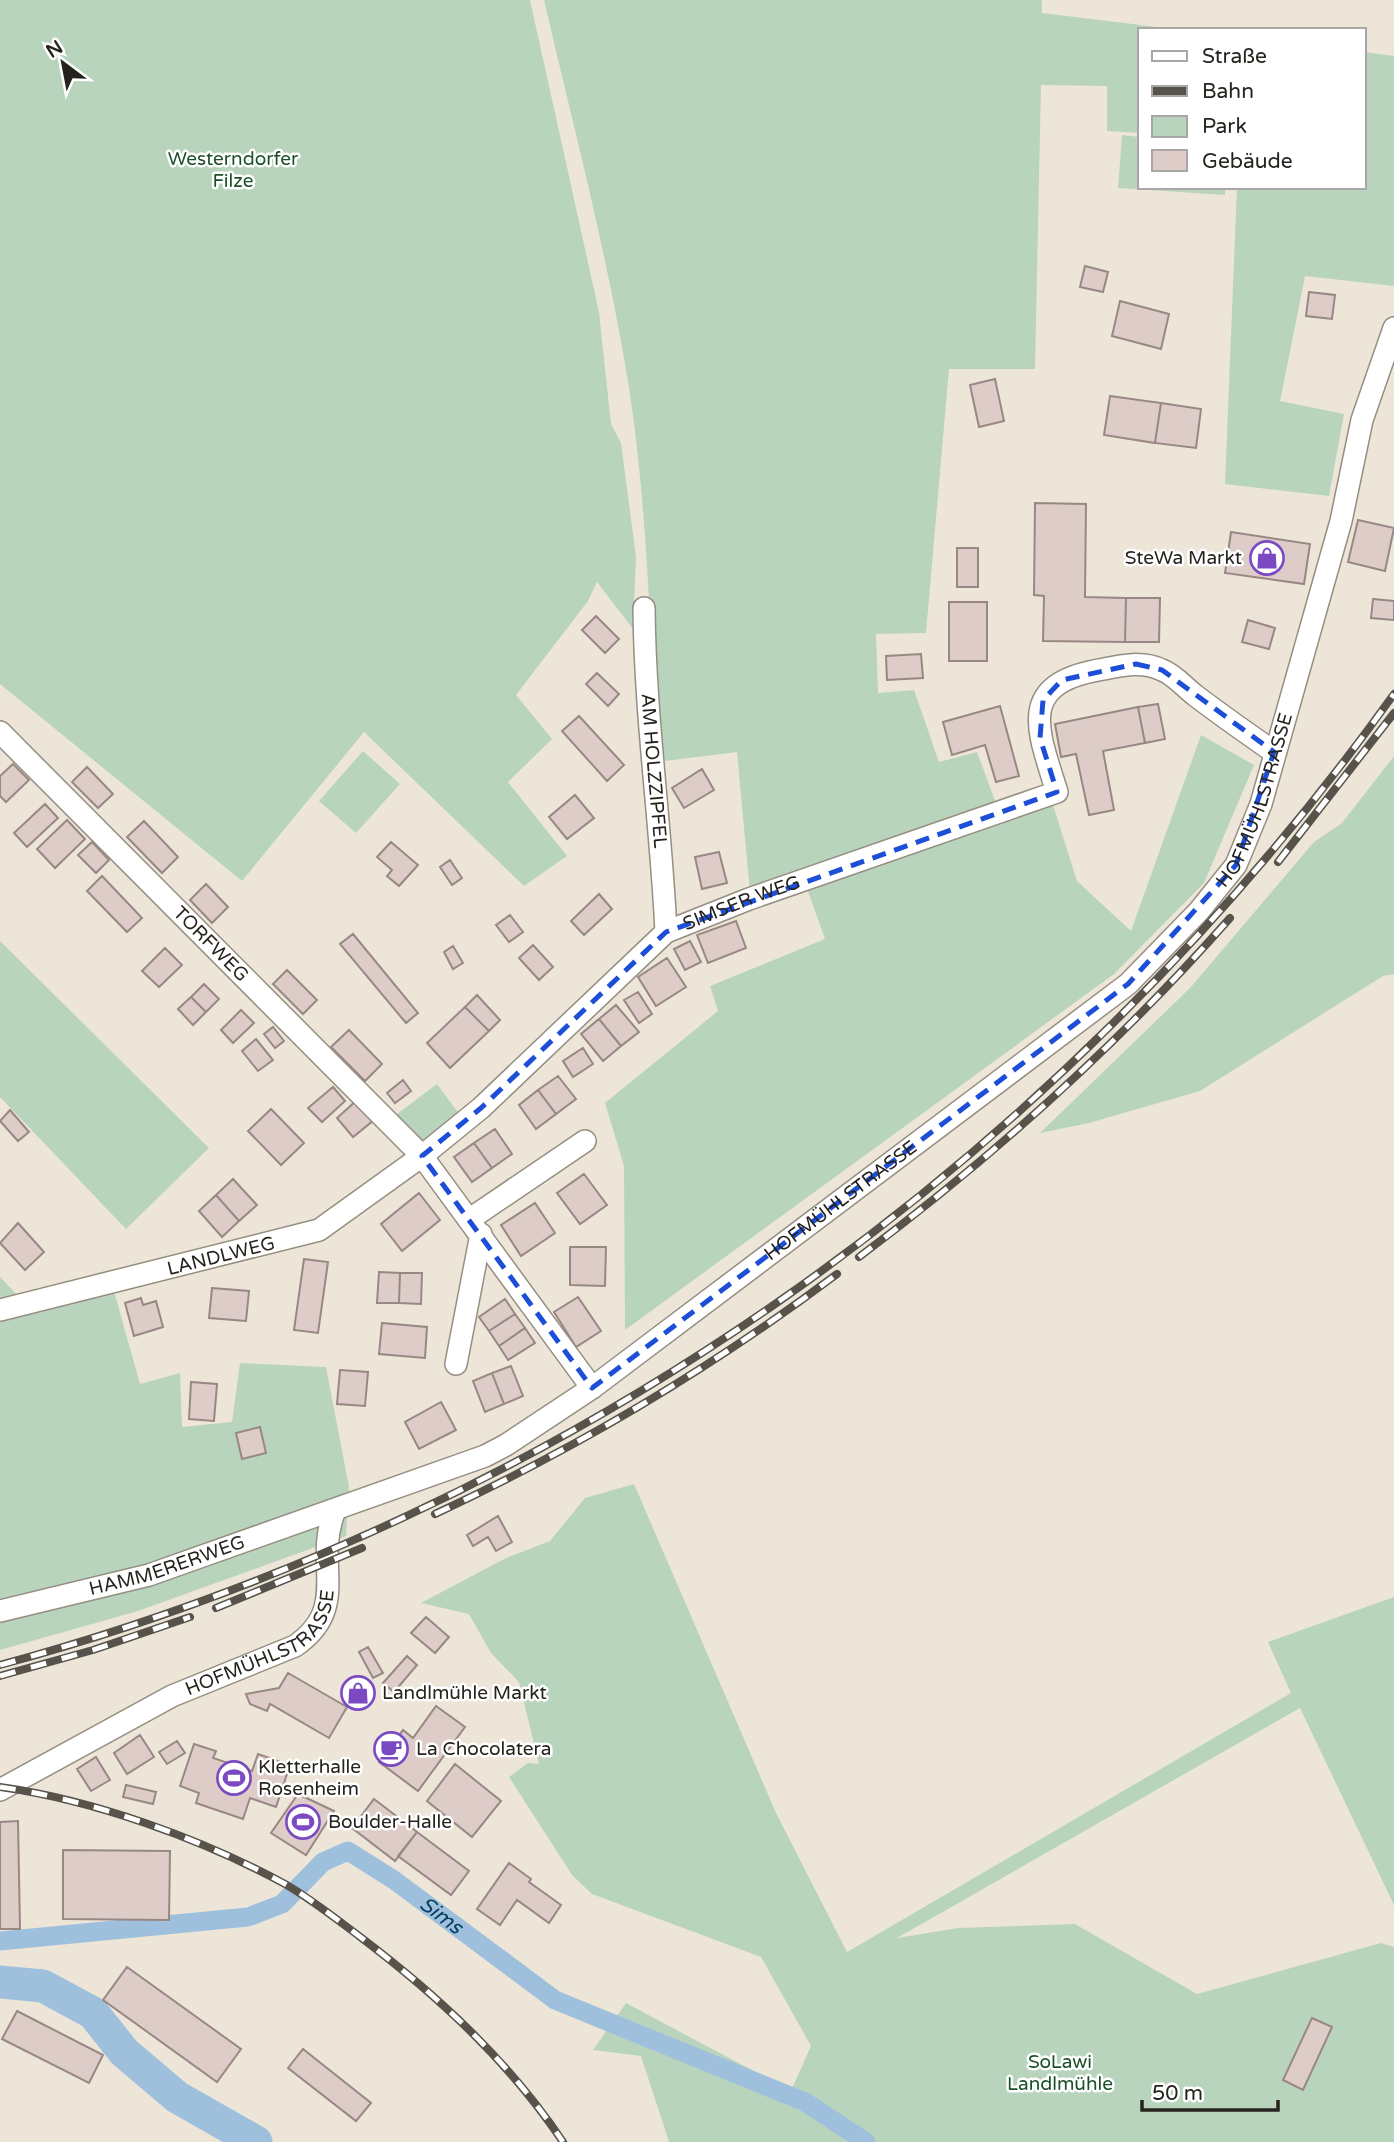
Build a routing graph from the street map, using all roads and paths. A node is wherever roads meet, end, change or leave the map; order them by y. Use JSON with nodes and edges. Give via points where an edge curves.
{"nodes":[{"id":1,"x":1394,"y":328,"type":"edge"},
{"id":2,"x":644,"y":608,"type":"dead end"},
{"id":3,"x":0,"y":733,"type":"edge"},
{"id":4,"x":1274,"y":752,"type":"junction"},
{"id":5,"x":666,"y":932,"type":"junction"},
{"id":6,"x":585,"y":1141,"type":"dead end"},
{"id":7,"x":422,"y":1156,"type":"junction"},
{"id":8,"x":476,"y":1227,"type":"junction"},
{"id":9,"x":0,"y":1310,"type":"edge"},
{"id":10,"x":456,"y":1364,"type":"dead end"},
{"id":11,"x":592,"y":1388,"type":"junction"},
{"id":12,"x":330,"y":1511,"type":"junction"},
{"id":13,"x":0,"y":1611,"type":"edge"},
{"id":14,"x":0,"y":1790,"type":"edge"}],
"edges":[{"from":1,"to":4,"type":"street","name":"HOFMÜHLSTRASSE","via":[[1362,420],[1341,521]]},
{"from":2,"to":5,"type":"street","name":"AM HOLZZIPFEL","via":[[645,681]]},
{"from":3,"to":7,"type":"street","name":"TORFWEG"},
{"from":4,"to":5,"type":"street","name":"SIMSER WEG","via":[[1162,670],[1136,664],[1075,674],[1053,687],[1038,717],[1057,792]]},
{"from":4,"to":11,"type":"street","name":"HOFMÜHLSTRASSE","via":[[1261,804],[1236,865],[1199,911],[1128,984]]},
{"from":5,"to":7,"type":"street","name":"SIMSER WEG","via":[[481,1108]]},
{"from":6,"to":8,"type":"street"},
{"from":7,"to":8,"type":"street"},
{"from":7,"to":9,"type":"street","name":"LANDLWEG","via":[[338,1219],[309,1233]]},
{"from":8,"to":10,"type":"street"},
{"from":8,"to":11,"type":"street"},
{"from":11,"to":12,"type":"street","name":"HOFMÜHLSTRASSE","via":[[485,1456]]},
{"from":12,"to":13,"type":"street","name":"HAMMERERWEG","via":[[149,1575]]},
{"from":12,"to":14,"type":"street","name":"HOFMÜHLSTRASSE","via":[[328,1601],[310,1635],[295,1646],[172,1696]]}]}
